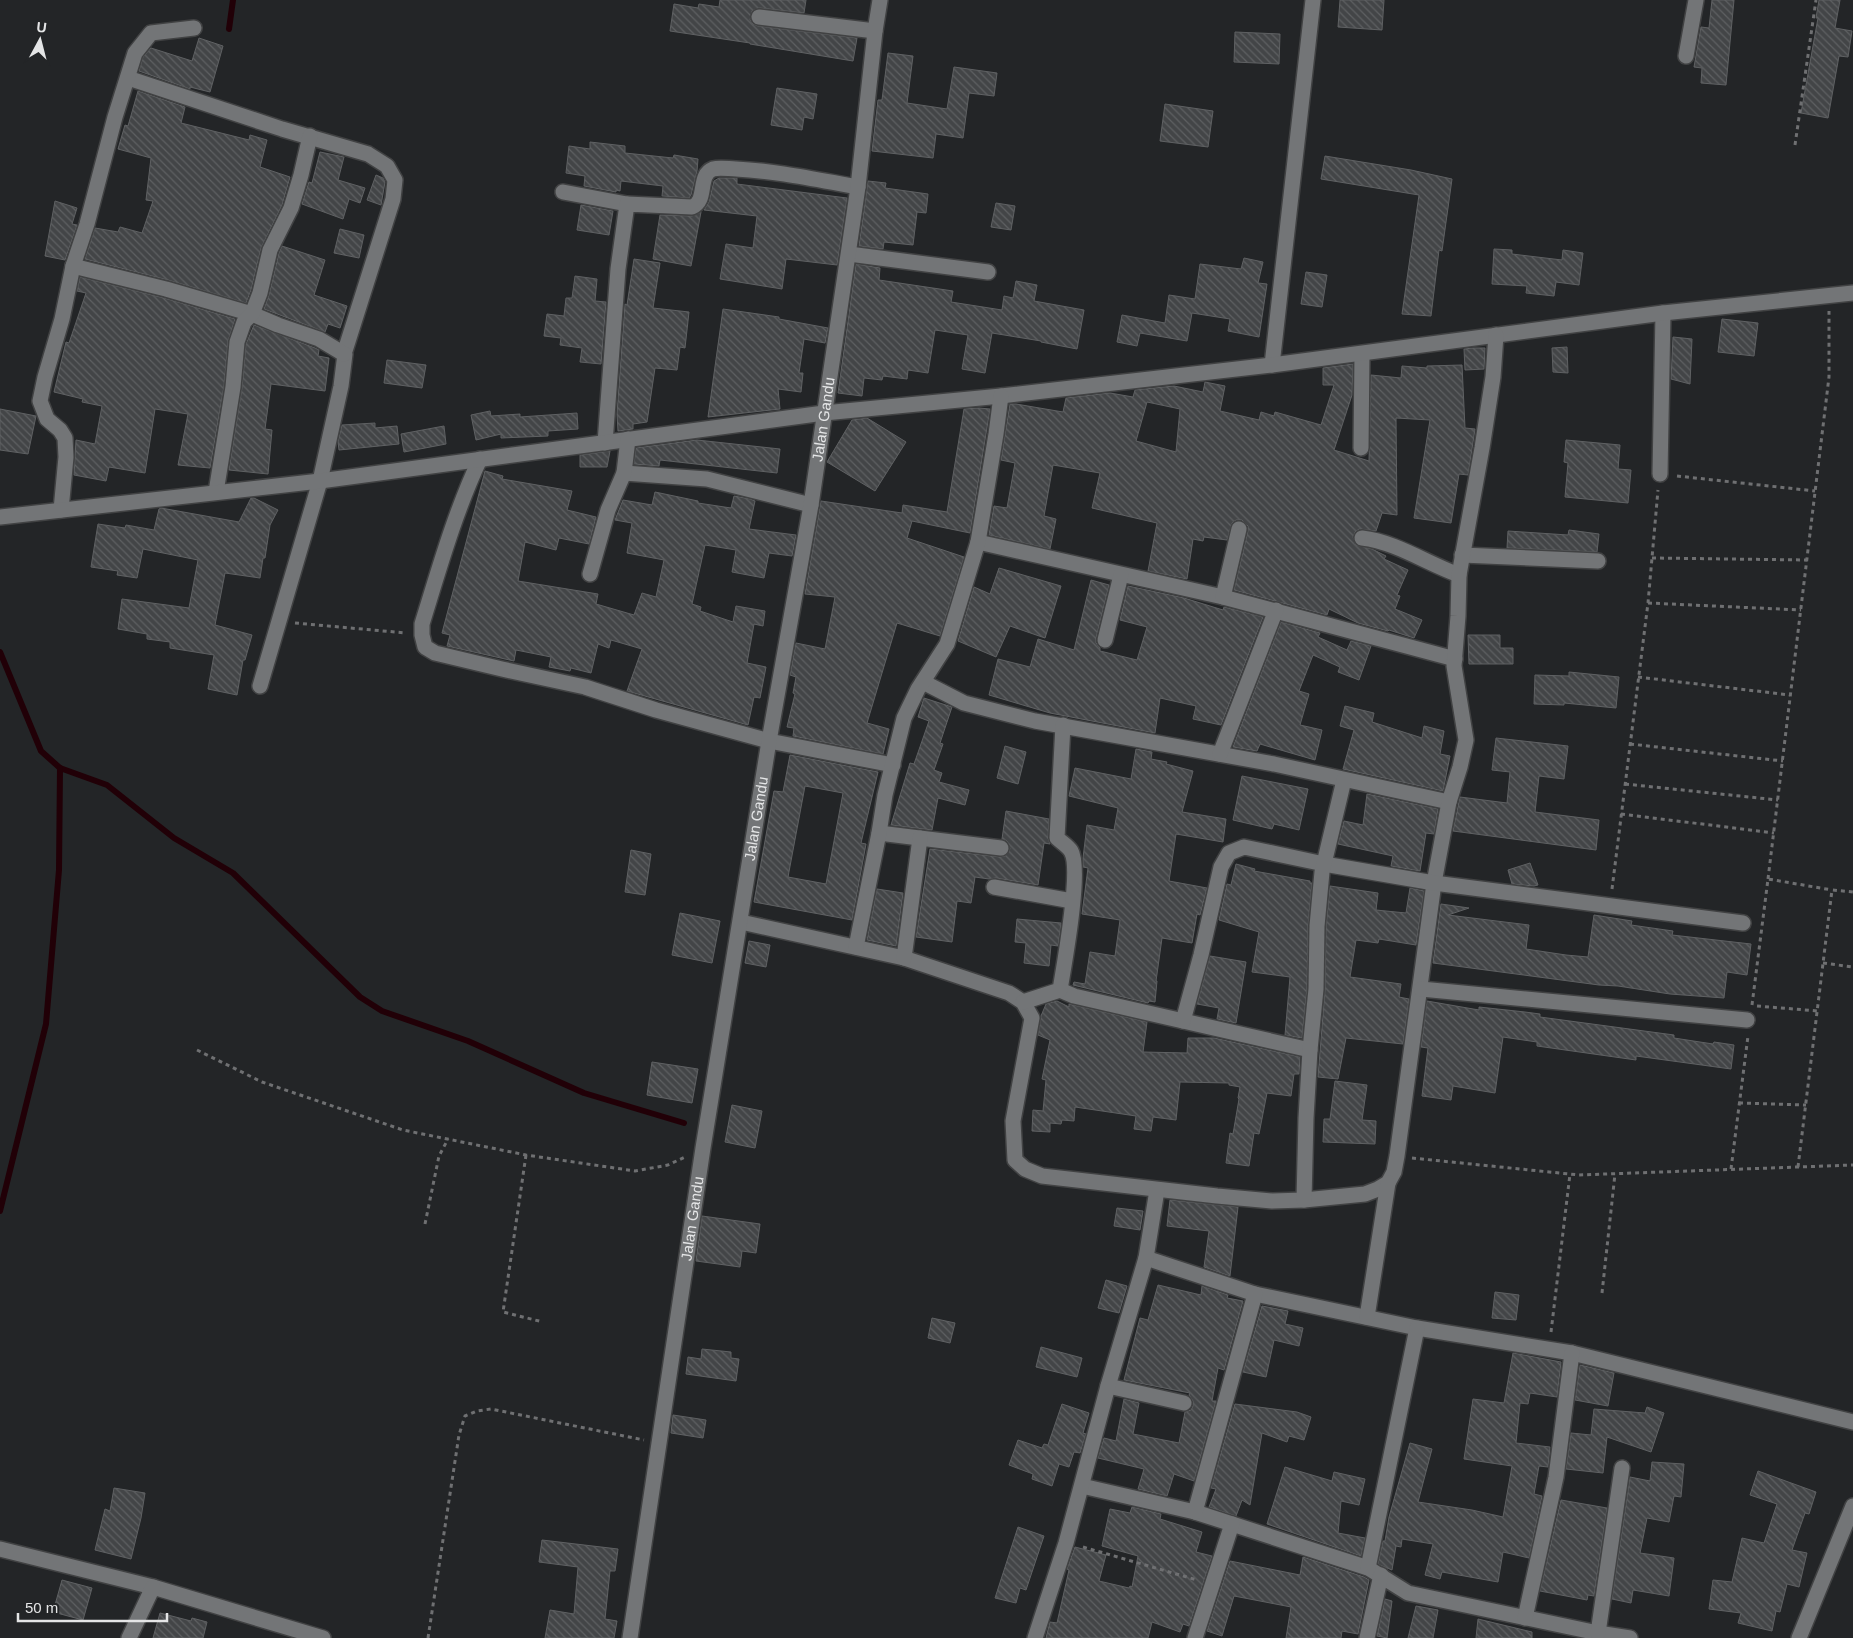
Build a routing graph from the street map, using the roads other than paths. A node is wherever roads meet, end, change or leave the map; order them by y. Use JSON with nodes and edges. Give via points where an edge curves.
{"nodes":[{"id":1,"x":880,"y":0,"type":"edge"},
{"id":2,"x":1312,"y":0,"type":"edge"},
{"id":3,"x":1696,"y":0,"type":"edge"},
{"id":4,"x":759,"y":17,"type":"dead end"},
{"id":5,"x":194,"y":28,"type":"dead end"},
{"id":6,"x":875,"y":31,"type":"junction"},
{"id":7,"x":1686,"y":56,"type":"dead end"},
{"id":8,"x":128,"y":78,"type":"junction"},
{"id":9,"x":310,"y":136,"type":"junction"},
{"id":10,"x":858,"y":187,"type":"junction"},
{"id":11,"x":563,"y":192,"type":"dead end"},
{"id":12,"x":627,"y":204,"type":"junction"},
{"id":13,"x":849,"y":254,"type":"junction"},
{"id":14,"x":73,"y":266,"type":"junction"},
{"id":15,"x":988,"y":272,"type":"dead end"},
{"id":16,"x":1853,"y":293,"type":"edge"},
{"id":17,"x":1663,"y":313,"type":"junction"},
{"id":18,"x":252,"y":314,"type":"junction"},
{"id":19,"x":1496,"y":335,"type":"junction"},
{"id":20,"x":344,"y":354,"type":"junction"},
{"id":21,"x":1362,"y":354,"type":"junction"},
{"id":22,"x":1272,"y":365,"type":"junction"},
{"id":23,"x":1001,"y":396,"type":"junction"},
{"id":24,"x":824,"y":413,"type":"junction"},
{"id":25,"x":628,"y":440,"type":"junction"},
{"id":26,"x":604,"y":443,"type":"junction"},
{"id":27,"x":1361,"y":448,"type":"dead end"},
{"id":28,"x":480,"y":459,"type":"junction"},
{"id":29,"x":624,"y":473,"type":"junction"},
{"id":30,"x":1660,"y":474,"type":"road end"},
{"id":31,"x":320,"y":481,"type":"junction"},
{"id":32,"x":216,"y":492,"type":"junction"},
{"id":33,"x":811,"y":505,"type":"junction"},
{"id":34,"x":61,"y":510,"type":"junction"},
{"id":35,"x":0,"y":517,"type":"edge"},
{"id":36,"x":1239,"y":529,"type":"dead end"},
{"id":37,"x":1362,"y":538,"type":"dead end"},
{"id":38,"x":978,"y":542,"type":"junction"},
{"id":39,"x":1462,"y":555,"type":"junction"},
{"id":40,"x":1598,"y":561,"type":"dead end"},
{"id":41,"x":590,"y":574,"type":"dead end"},
{"id":42,"x":1121,"y":575,"type":"junction"},
{"id":43,"x":1459,"y":575,"type":"junction"},
{"id":44,"x":1223,"y":597,"type":"junction"},
{"id":45,"x":1276,"y":610,"type":"junction"},
{"id":46,"x":1105,"y":640,"type":"dead end"},
{"id":47,"x":1455,"y":659,"type":"junction"},
{"id":48,"x":923,"y":682,"type":"junction"},
{"id":49,"x":260,"y":686,"type":"dead end"},
{"id":50,"x":1063,"y":725,"type":"junction"},
{"id":51,"x":770,"y":741,"type":"junction"},
{"id":52,"x":1220,"y":754,"type":"junction"},
{"id":53,"x":892,"y":766,"type":"junction"},
{"id":54,"x":1344,"y":780,"type":"junction"},
{"id":55,"x":1449,"y":802,"type":"junction"},
{"id":56,"x":879,"y":833,"type":"junction"},
{"id":57,"x":920,"y":838,"type":"junction"},
{"id":58,"x":1001,"y":848,"type":"dead end"},
{"id":59,"x":1324,"y":864,"type":"junction"},
{"id":60,"x":1434,"y":882,"type":"junction"},
{"id":61,"x":994,"y":887,"type":"dead end"},
{"id":62,"x":1072,"y":901,"type":"junction"},
{"id":63,"x":741,"y":922,"type":"junction"},
{"id":64,"x":1743,"y":923,"type":"dead end"},
{"id":65,"x":856,"y":947,"type":"junction"},
{"id":66,"x":904,"y":958,"type":"junction"},
{"id":67,"x":1421,"y":989,"type":"junction"},
{"id":68,"x":1060,"y":990,"type":"junction"},
{"id":69,"x":1023,"y":1002,"type":"junction"},
{"id":70,"x":1183,"y":1022,"type":"junction"},
{"id":71,"x":1747,"y":1027,"type":"road end"},
{"id":72,"x":1310,"y":1050,"type":"junction"},
{"id":73,"x":1388,"y":1183,"type":"junction"},
{"id":74,"x":1156,"y":1190,"type":"junction"},
{"id":75,"x":1304,"y":1200,"type":"junction"},
{"id":76,"x":1146,"y":1258,"type":"junction"},
{"id":77,"x":1255,"y":1294,"type":"junction"},
{"id":78,"x":1367,"y":1317,"type":"junction"},
{"id":79,"x":1417,"y":1328,"type":"junction"},
{"id":80,"x":1572,"y":1353,"type":"junction"},
{"id":81,"x":1108,"y":1386,"type":"junction"},
{"id":82,"x":1184,"y":1403,"type":"dead end"},
{"id":83,"x":1853,"y":1422,"type":"edge"},
{"id":84,"x":1622,"y":1468,"type":"dead end"},
{"id":85,"x":1082,"y":1486,"type":"junction"},
{"id":86,"x":1853,"y":1506,"type":"edge"},
{"id":87,"x":1195,"y":1512,"type":"junction"},
{"id":88,"x":1232,"y":1524,"type":"junction"},
{"id":89,"x":0,"y":1549,"type":"edge"},
{"id":90,"x":1375,"y":1572,"type":"junction"},
{"id":91,"x":153,"y":1587,"type":"junction"},
{"id":92,"x":1525,"y":1618,"type":"junction"},
{"id":93,"x":1598,"y":1633,"type":"junction"},
{"id":94,"x":129,"y":1638,"type":"edge"},
{"id":95,"x":323,"y":1638,"type":"edge"},
{"id":96,"x":630,"y":1638,"type":"edge"},
{"id":97,"x":1035,"y":1638,"type":"edge"},
{"id":98,"x":1195,"y":1638,"type":"edge"},
{"id":99,"x":1367,"y":1638,"type":"edge"},
{"id":100,"x":1630,"y":1638,"type":"edge"},
{"id":101,"x":1799,"y":1638,"type":"edge"}],
"edges":[{"from":1,"to":6,"type":"street","name":"Jalan Gandu"},
{"from":2,"to":22,"type":"street"},
{"from":3,"to":7,"type":"street"},
{"from":4,"to":6,"type":"street"},
{"from":5,"to":8,"type":"street","via":[[151,34],[135,53]]},
{"from":6,"to":10,"type":"street","name":"Jalan Gandu"},
{"from":8,"to":9,"type":"street"},
{"from":8,"to":14,"type":"street"},
{"from":9,"to":18,"type":"street","via":[[291,208],[270,250]]},
{"from":9,"to":20,"type":"street","via":[[368,154],[387,166],[395,180],[393,199]]},
{"from":10,"to":12,"type":"street","via":[[763,170],[720,168],[706,175],[698,205]]},
{"from":10,"to":13,"type":"street","name":"Jalan Gandu"},
{"from":11,"to":12,"type":"street"},
{"from":12,"to":26,"type":"street","via":[[618,268]]},
{"from":13,"to":15,"type":"street"},
{"from":13,"to":24,"type":"street","name":"Jalan Gandu"},
{"from":14,"to":18,"type":"street"},
{"from":14,"to":34,"type":"street","via":[[40,401],[47,419],[65,438]]},
{"from":16,"to":17,"type":"street"},
{"from":17,"to":19,"type":"street"},
{"from":17,"to":30,"type":"street"},
{"from":18,"to":20,"type":"street","via":[[319,339]]},
{"from":18,"to":32,"type":"street","via":[[244,322],[237,342]]},
{"from":19,"to":21,"type":"street"},
{"from":19,"to":39,"type":"street","via":[[1484,440]]},
{"from":20,"to":31,"type":"street","via":[[341,386]]},
{"from":21,"to":22,"type":"street"},
{"from":21,"to":27,"type":"street"},
{"from":22,"to":23,"type":"street"},
{"from":23,"to":24,"type":"street"},
{"from":23,"to":38,"type":"street"},
{"from":24,"to":25,"type":"street"},
{"from":24,"to":33,"type":"street","name":"Jalan Gandu"},
{"from":25,"to":26,"type":"street"},
{"from":25,"to":29,"type":"street"},
{"from":26,"to":28,"type":"street"},
{"from":28,"to":31,"type":"street"},
{"from":28,"to":51,"type":"street","via":[[449,538],[422,624],[425,646],[435,653],[585,687]]},
{"from":29,"to":33,"type":"street","via":[[707,479]]},
{"from":29,"to":41,"type":"street","via":[[608,510]]},
{"from":31,"to":32,"type":"street"},
{"from":31,"to":49,"type":"street"},
{"from":32,"to":34,"type":"street"},
{"from":33,"to":51,"type":"street","name":"Jalan Gandu"},
{"from":34,"to":35,"type":"street"},
{"from":36,"to":44,"type":"street"},
{"from":37,"to":43,"type":"street","via":[[1391,544]]},
{"from":38,"to":42,"type":"street"},
{"from":38,"to":48,"type":"street","via":[[947,644]]},
{"from":39,"to":40,"type":"street"},
{"from":39,"to":43,"type":"street"},
{"from":42,"to":44,"type":"street"},
{"from":42,"to":46,"type":"street"},
{"from":43,"to":47,"type":"street"},
{"from":44,"to":45,"type":"street"},
{"from":45,"to":47,"type":"street"},
{"from":45,"to":52,"type":"street"},
{"from":47,"to":55,"type":"street","via":[[1466,740]]},
{"from":48,"to":50,"type":"street","via":[[964,703]]},
{"from":48,"to":53,"type":"street","via":[[904,718]]},
{"from":50,"to":52,"type":"street"},
{"from":50,"to":62,"type":"street","via":[[1056,838],[1071,851],[1075,868]]},
{"from":51,"to":53,"type":"street"},
{"from":51,"to":63,"type":"street","name":"Jalan Gandu"},
{"from":52,"to":54,"type":"street"},
{"from":53,"to":56,"type":"street"},
{"from":54,"to":55,"type":"street"},
{"from":54,"to":59,"type":"street"},
{"from":55,"to":60,"type":"street"},
{"from":56,"to":57,"type":"street"},
{"from":56,"to":65,"type":"street"},
{"from":57,"to":58,"type":"street"},
{"from":57,"to":66,"type":"street"},
{"from":59,"to":60,"type":"street"},
{"from":59,"to":70,"type":"street","via":[[1244,847],[1229,853],[1221,867]]},
{"from":59,"to":72,"type":"street"},
{"from":60,"to":64,"type":"street"},
{"from":60,"to":67,"type":"street"},
{"from":61,"to":62,"type":"street"},
{"from":62,"to":68,"type":"street"},
{"from":63,"to":65,"type":"street"},
{"from":63,"to":96,"type":"street","name":"Jalan Gandu","via":[[703,1148]]},
{"from":65,"to":66,"type":"street"},
{"from":66,"to":69,"type":"street","via":[[1009,992]]},
{"from":67,"to":71,"type":"street"},
{"from":67,"to":73,"type":"street","via":[[1397,1156]]},
{"from":68,"to":69,"type":"street"},
{"from":68,"to":70,"type":"street"},
{"from":69,"to":74,"type":"street","via":[[1032,1018],[1013,1121],[1015,1160],[1025,1169],[1042,1176]]},
{"from":70,"to":72,"type":"street"},
{"from":72,"to":75,"type":"street"},
{"from":73,"to":75,"type":"street","via":[[1365,1194]]},
{"from":73,"to":78,"type":"street"},
{"from":74,"to":75,"type":"street","via":[[1272,1201]]},
{"from":74,"to":76,"type":"street"},
{"from":76,"to":77,"type":"street"},
{"from":76,"to":81,"type":"street"},
{"from":77,"to":78,"type":"street"},
{"from":77,"to":87,"type":"street"},
{"from":78,"to":79,"type":"street"},
{"from":79,"to":80,"type":"street"},
{"from":79,"to":90,"type":"street"},
{"from":80,"to":83,"type":"street"},
{"from":80,"to":92,"type":"street","via":[[1556,1476]]},
{"from":81,"to":82,"type":"street"},
{"from":81,"to":85,"type":"street"},
{"from":84,"to":93,"type":"street"},
{"from":85,"to":87,"type":"street"},
{"from":85,"to":97,"type":"street"},
{"from":86,"to":101,"type":"street"},
{"from":87,"to":88,"type":"street"},
{"from":88,"to":90,"type":"street"},
{"from":88,"to":98,"type":"street"},
{"from":89,"to":91,"type":"street"},
{"from":90,"to":92,"type":"street","via":[[1408,1593]]},
{"from":90,"to":99,"type":"street"},
{"from":91,"to":94,"type":"street"},
{"from":91,"to":95,"type":"street"},
{"from":92,"to":93,"type":"street"},
{"from":93,"to":100,"type":"street"}]}
